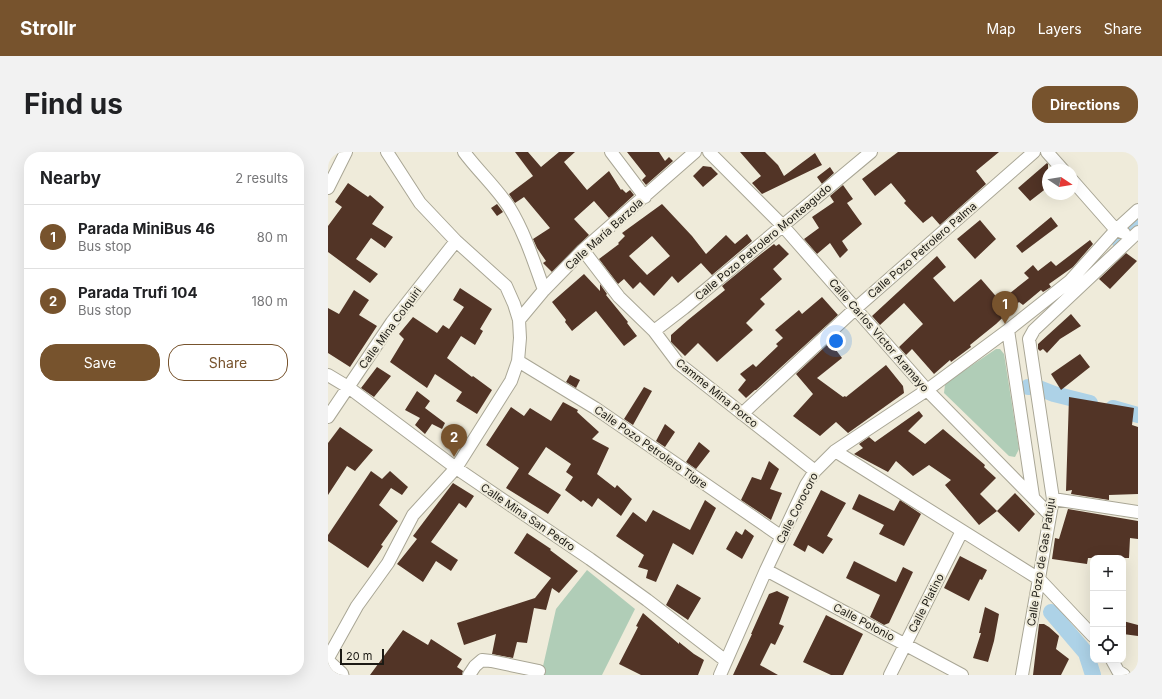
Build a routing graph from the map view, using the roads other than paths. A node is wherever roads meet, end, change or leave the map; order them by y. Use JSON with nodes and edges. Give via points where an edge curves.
{"nodes":[{"id":1,"x":346,"y":152,"type":"edge"},
{"id":2,"x":387,"y":152,"type":"edge"},
{"id":3,"x":464,"y":152,"type":"edge"},
{"id":4,"x":611,"y":152,"type":"edge"},
{"id":5,"x":695,"y":152,"type":"edge"},
{"id":6,"x":709,"y":152,"type":"edge"},
{"id":7,"x":871,"y":152,"type":"edge"},
{"id":8,"x":1034,"y":152,"type":"edge"},
{"id":9,"x":1047,"y":152,"type":"edge"},
{"id":10,"x":1058,"y":164,"type":"edge"},
{"id":11,"x":1078,"y":187,"type":"edge"},
{"id":12,"x":328,"y":188,"type":"edge"},
{"id":13,"x":645,"y":197,"type":"junction"},
{"id":14,"x":1138,"y":210,"type":"edge"},
{"id":15,"x":782,"y":225,"type":"junction"},
{"id":16,"x":1116,"y":230,"type":"junction"},
{"id":17,"x":1136,"y":234,"type":"edge"},
{"id":18,"x":456,"y":241,"type":"junction"},
{"id":19,"x":583,"y":250,"type":"junction"},
{"id":20,"x":544,"y":290,"type":"junction"},
{"id":21,"x":855,"y":309,"type":"junction"},
{"id":22,"x":519,"y":320,"type":"junction"},
{"id":23,"x":654,"y":330,"type":"junction"},
{"id":24,"x":1008,"y":330,"type":"junction"},
{"id":25,"x":518,"y":361,"type":"junction"},
{"id":26,"x":328,"y":375,"type":"edge"},
{"id":27,"x":348,"y":387,"type":"junction"},
{"id":28,"x":927,"y":390,"type":"junction"},
{"id":29,"x":742,"y":414,"type":"junction"},
{"id":30,"x":328,"y":417,"type":"edge"},
{"id":31,"x":835,"y":451,"type":"junction"},
{"id":32,"x":456,"y":468,"type":"junction"},
{"id":33,"x":815,"y":471,"type":"junction"},
{"id":34,"x":1033,"y":496,"type":"junction"},
{"id":35,"x":1053,"y":499,"type":"junction"},
{"id":36,"x":1138,"y":512,"type":"edge"},
{"id":37,"x":1050,"y":515,"type":"junction"},
{"id":38,"x":962,"y":531,"type":"junction"},
{"id":39,"x":782,"y":537,"type":"junction"},
{"id":40,"x":766,"y":570,"type":"junction"},
{"id":41,"x":1039,"y":579,"type":"junction"},
{"id":42,"x":1090,"y":633,"type":"edge"},
{"id":43,"x":905,"y":644,"type":"junction"},
{"id":44,"x":328,"y":658,"type":"edge"},
{"id":45,"x":726,"y":661,"type":"junction"},
{"id":46,"x":1114,"y":663,"type":"edge"},
{"id":47,"x":328,"y":664,"type":"edge"},
{"id":48,"x":539,"y":671,"type":"dead end"},
{"id":49,"x":340,"y":675,"type":"edge"},
{"id":50,"x":469,"y":675,"type":"edge"},
{"id":51,"x":720,"y":675,"type":"edge"},
{"id":52,"x":890,"y":675,"type":"edge"},
{"id":53,"x":962,"y":675,"type":"edge"},
{"id":54,"x":1022,"y":675,"type":"edge"},
{"id":55,"x":1124,"y":675,"type":"edge"}],
"edges":[{"from":1,"to":12,"type":"street"},
{"from":2,"to":18,"type":"street","via":[[420,203]]},
{"from":3,"to":20,"type":"street","via":[[508,206],[520,228]]},
{"from":4,"to":13,"type":"street"},
{"from":5,"to":13,"type":"street","name":"Calle María Barzola"},
{"from":6,"to":15,"type":"street","name":"Calle Carlos Victor Aramayo"},
{"from":7,"to":15,"type":"street","name":"Calle Pozo Petrolero Monteagudo"},
{"from":8,"to":21,"type":"street","name":"Calle Pozo Petrolero Palma"},
{"from":9,"to":10,"type":"street"},
{"from":11,"to":16,"type":"street"},
{"from":13,"to":19,"type":"street","name":"Calle María Barzola"},
{"from":14,"to":16,"type":"street","name":"Calle Corocoro"},
{"from":15,"to":21,"type":"street","name":"Calle Carlos Victor Aramayo"},
{"from":15,"to":23,"type":"street","name":"Calle Pozo Petrolero Monteagudo","via":[[684,308]]},
{"from":16,"to":17,"type":"street"},
{"from":16,"to":24,"type":"street","name":"Calle Corocoro","via":[[1070,281]]},
{"from":17,"to":35,"type":"street","name":"Calle Pozo de Gas Patuju","via":[[1034,330],[1029,339]]},
{"from":18,"to":22,"type":"street","via":[[506,286]]},
{"from":18,"to":27,"type":"street","name":"Calle Mina Colquiri","via":[[392,322]]},
{"from":19,"to":20,"type":"street","name":"Calle María Barzola"},
{"from":19,"to":23,"type":"street","name":"Camme Mina Porco","via":[[619,297]]},
{"from":20,"to":22,"type":"street","name":"Calle María Barzola"},
{"from":21,"to":28,"type":"street","name":"Calle Carlos Victor Aramayo"},
{"from":21,"to":29,"type":"street","name":"Calle Pozo Petrolero Palma"},
{"from":22,"to":25,"type":"street"},
{"from":23,"to":29,"type":"street","name":"Camme Mina Porco","via":[[678,363]]},
{"from":24,"to":28,"type":"street","name":"Calle Corocoro"},
{"from":24,"to":34,"type":"street"},
{"from":25,"to":32,"type":"street","via":[[511,382]]},
{"from":25,"to":39,"type":"street","name":"Calle Pozo Petrolero Tigre","via":[[594,408]]},
{"from":26,"to":27,"type":"street","name":"Calle Mina San Pedro"},
{"from":27,"to":30,"type":"street","name":"Calle Mina Colquiri"},
{"from":27,"to":32,"type":"street","name":"Calle Mina San Pedro"},
{"from":28,"to":31,"type":"street","name":"Calle Corocoro"},
{"from":28,"to":34,"type":"street","name":"Calle Carlos Victor Aramayo"},
{"from":29,"to":33,"type":"street","name":"Camme Mina Porco"},
{"from":31,"to":33,"type":"street","name":"Calle Corocoro"},
{"from":31,"to":38,"type":"street"},
{"from":32,"to":44,"type":"street","via":[[413,515],[388,563],[357,606]]},
{"from":32,"to":45,"type":"street","name":"Calle Mina San Pedro","via":[[590,559]]},
{"from":33,"to":39,"type":"street","name":"Calle Corocoro"},
{"from":34,"to":37,"type":"street","name":"Calle Carlos Victor Aramayo"},
{"from":35,"to":36,"type":"street"},
{"from":35,"to":37,"type":"street","name":"Calle Pozo de Gas Patuju"},
{"from":37,"to":41,"type":"street","name":"Calle Pozo de Gas Patuju"},
{"from":38,"to":41,"type":"street"},
{"from":38,"to":43,"type":"street","name":"Calle Platino"},
{"from":39,"to":40,"type":"street","name":"Calle Corocoro"},
{"from":40,"to":43,"type":"street","name":"Calle Polonio"},
{"from":40,"to":45,"type":"street","name":"Calle Corocoro"},
{"from":41,"to":42,"type":"street"},
{"from":41,"to":54,"type":"street","name":"Calle Pozo de Gas Patuju"},
{"from":43,"to":52,"type":"street","name":"Calle Platino"},
{"from":43,"to":53,"type":"street","name":"Calle Polonio"},
{"from":45,"to":51,"type":"street","name":"Calle Corocoro"},
{"from":46,"to":55,"type":"street"},
{"from":47,"to":49,"type":"street"},
{"from":48,"to":50,"type":"street","via":[[482,660]]}]}
